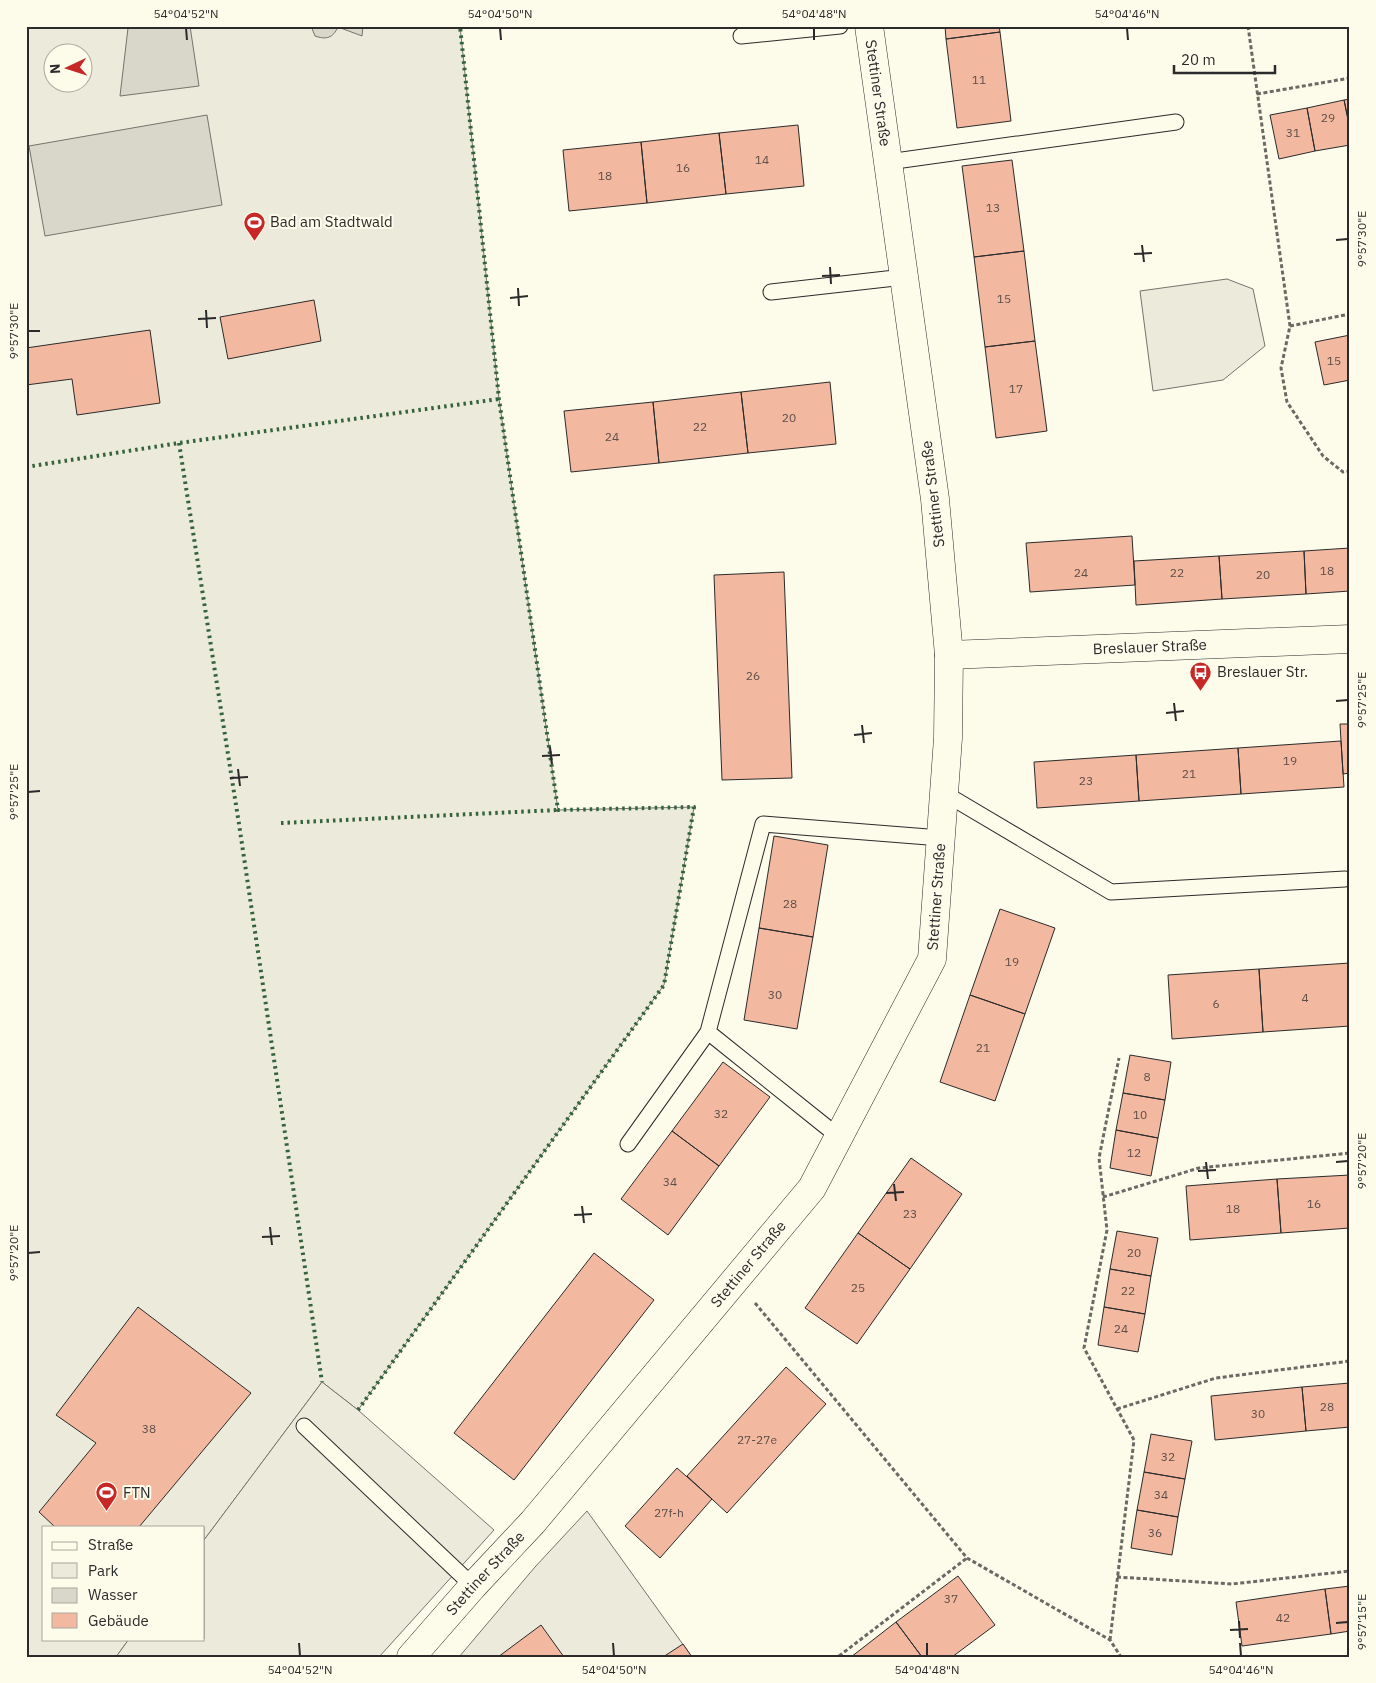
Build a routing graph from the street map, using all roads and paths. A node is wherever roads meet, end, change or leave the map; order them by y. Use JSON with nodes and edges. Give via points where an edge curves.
{"nodes":[{"id":1,"x":840,"y":26,"type":"edge"},
{"id":2,"x":869,"y":26,"type":"edge"},
{"id":3,"x":1248,"y":26,"type":"edge"},
{"id":4,"x":741,"y":36,"type":"dead end"},
{"id":5,"x":1350,"y":78,"type":"edge"},
{"id":6,"x":1257,"y":94,"type":"junction"},
{"id":7,"x":1176,"y":122,"type":"dead end"},
{"id":8,"x":888,"y":162,"type":"junction"},
{"id":9,"x":904,"y":277,"type":"junction"},
{"id":10,"x":770,"y":292,"type":"dead end"},
{"id":11,"x":1350,"y":314,"type":"edge"},
{"id":12,"x":1290,"y":326,"type":"junction"},
{"id":13,"x":1350,"y":471,"type":"edge"},
{"id":14,"x":1350,"y":639,"type":"edge"},
{"id":15,"x":950,"y":655,"type":"junction"},
{"id":16,"x":944,"y":793,"type":"junction"},
{"id":17,"x":941,"y":838,"type":"junction"},
{"id":18,"x":1346,"y":878,"type":"dead end"},
{"id":19,"x":708,"y":1032,"type":"junction"},
{"id":20,"x":1119,"y":1058,"type":"dead end"},
{"id":21,"x":839,"y":1137,"type":"junction"},
{"id":22,"x":628,"y":1144,"type":"dead end"},
{"id":23,"x":1350,"y":1154,"type":"edge"},
{"id":24,"x":1103,"y":1198,"type":"junction"},
{"id":25,"x":736,"y":1279,"type":"junction"},
{"id":26,"x":1350,"y":1361,"type":"edge"},
{"id":27,"x":1117,"y":1409,"type":"junction"},
{"id":28,"x":304,"y":1426,"type":"dead end"},
{"id":29,"x":967,"y":1558,"type":"junction"},
{"id":30,"x":1350,"y":1570,"type":"edge"},
{"id":31,"x":1117,"y":1578,"type":"junction"},
{"id":32,"x":473,"y":1586,"type":"junction"},
{"id":33,"x":1110,"y":1640,"type":"junction"},
{"id":34,"x":839,"y":1656,"type":"edge"},
{"id":35,"x":411,"y":1657,"type":"edge"},
{"id":36,"x":1121,"y":1657,"type":"edge"}],
"edges":[{"from":1,"to":4,"type":"lane"},
{"from":2,"to":8,"type":"street","name":"Stettiner Straße"},
{"from":3,"to":6,"type":"path"},
{"from":5,"to":6,"type":"path"},
{"from":6,"to":12,"type":"path"},
{"from":7,"to":8,"type":"lane"},
{"from":8,"to":9,"type":"street","name":"Stettiner Straße"},
{"from":9,"to":10,"type":"lane"},
{"from":9,"to":15,"type":"street","name":"Stettiner Straße","via":[[934,499]]},
{"from":11,"to":12,"type":"path"},
{"from":12,"to":13,"type":"path","via":[[1281,368],[1287,402],[1323,456],[1343,472]]},
{"from":14,"to":15,"type":"street","name":"Breslauer Straße"},
{"from":15,"to":16,"type":"street","name":"Stettiner Straße"},
{"from":16,"to":17,"type":"street","name":"Stettiner Straße"},
{"from":16,"to":18,"type":"lane","via":[[1110,892]]},
{"from":17,"to":19,"type":"lane","via":[[763,824]]},
{"from":17,"to":21,"type":"street","name":"Stettiner Straße","via":[[932,959]]},
{"from":19,"to":21,"type":"lane"},
{"from":19,"to":22,"type":"lane"},
{"from":20,"to":24,"type":"path","via":[[1099,1158]]},
{"from":21,"to":25,"type":"street","name":"Stettiner Straße","via":[[812,1188]]},
{"from":23,"to":24,"type":"path","via":[[1199,1168]]},
{"from":24,"to":27,"type":"path","via":[[1107,1230],[1084,1348]]},
{"from":25,"to":29,"type":"path"},
{"from":25,"to":32,"type":"street","name":"Stettiner Straße","via":[[533,1522]]},
{"from":26,"to":27,"type":"path","via":[[1216,1378]]},
{"from":27,"to":31,"type":"path","via":[[1134,1440]]},
{"from":28,"to":32,"type":"lane"},
{"from":29,"to":33,"type":"path"},
{"from":29,"to":34,"type":"path"},
{"from":30,"to":31,"type":"path","via":[[1232,1584]]},
{"from":31,"to":33,"type":"path"},
{"from":32,"to":35,"type":"street","name":"Stettiner Straße"},
{"from":33,"to":36,"type":"path"}]}
